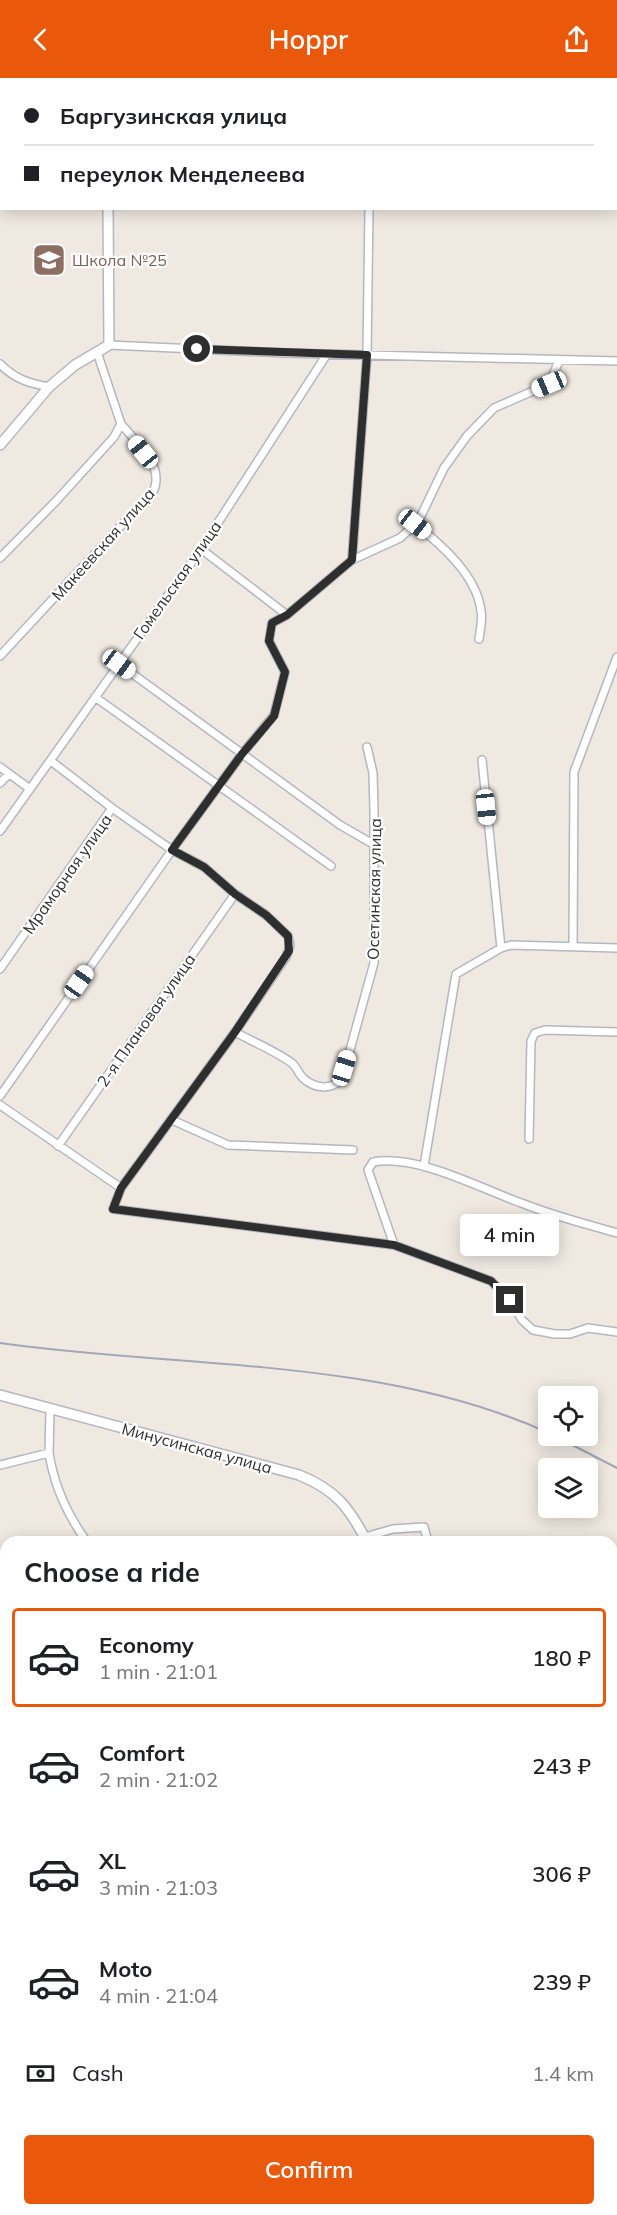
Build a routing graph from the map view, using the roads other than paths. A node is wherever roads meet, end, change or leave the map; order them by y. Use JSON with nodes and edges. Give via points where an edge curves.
{"nodes":[{"id":1,"x":108,"y":210,"type":"edge"},
{"id":2,"x":369,"y":210,"type":"edge"},
{"id":3,"x":109,"y":345,"type":"junction"},
{"id":4,"x":97,"y":352,"type":"junction"},
{"id":5,"x":327,"y":354,"type":"junction"},
{"id":6,"x":367,"y":355,"type":"junction"},
{"id":7,"x":560,"y":361,"type":"junction"},
{"id":8,"x":617,"y":361,"type":"edge"},
{"id":9,"x":0,"y":364,"type":"edge"},
{"id":10,"x":49,"y":387,"type":"junction"},
{"id":11,"x":121,"y":424,"type":"junction"},
{"id":12,"x":0,"y":445,"type":"edge"},
{"id":13,"x":415,"y":524,"type":"junction"},
{"id":14,"x":201,"y":549,"type":"junction"},
{"id":15,"x":0,"y":558,"type":"edge"},
{"id":16,"x":352,"y":560,"type":"junction"},
{"id":17,"x":287,"y":615,"type":"junction"},
{"id":18,"x":479,"y":639,"type":"dead end"},
{"id":19,"x":0,"y":656,"type":"edge"},
{"id":20,"x":617,"y":657,"type":"edge"},
{"id":21,"x":119,"y":664,"type":"junction"},
{"id":22,"x":95,"y":697,"type":"junction"},
{"id":23,"x":367,"y":747,"type":"dead end"},
{"id":24,"x":242,"y":754,"type":"junction"},
{"id":25,"x":483,"y":760,"type":"dead end"},
{"id":26,"x":51,"y":761,"type":"junction"},
{"id":27,"x":0,"y":767,"type":"edge"},
{"id":28,"x":9,"y":774,"type":"junction"},
{"id":29,"x":0,"y":783,"type":"edge"},
{"id":30,"x":219,"y":786,"type":"junction"},
{"id":31,"x":30,"y":789,"type":"junction"},
{"id":32,"x":112,"y":808,"type":"junction"},
{"id":33,"x":0,"y":831,"type":"edge"},
{"id":34,"x":373,"y":844,"type":"junction"},
{"id":35,"x":172,"y":850,"type":"junction"},
{"id":36,"x":331,"y":866,"type":"dead end"},
{"id":37,"x":235,"y":894,"type":"junction"},
{"id":38,"x":573,"y":945,"type":"junction"},
{"id":39,"x":501,"y":948,"type":"junction"},
{"id":40,"x":617,"y":948,"type":"edge"},
{"id":41,"x":0,"y":969,"type":"edge"},
{"id":42,"x":235,"y":1032,"type":"junction"},
{"id":43,"x":617,"y":1032,"type":"edge"},
{"id":44,"x":0,"y":1096,"type":"edge"},
{"id":45,"x":0,"y":1105,"type":"edge"},
{"id":46,"x":172,"y":1120,"type":"junction"},
{"id":47,"x":529,"y":1139,"type":"dead end"},
{"id":48,"x":58,"y":1146,"type":"junction"},
{"id":49,"x":352,"y":1150,"type":"dead end"},
{"id":50,"x":424,"y":1166,"type":"junction"},
{"id":51,"x":121,"y":1188,"type":"junction"},
{"id":52,"x":617,"y":1233,"type":"edge"},
{"id":53,"x":394,"y":1245,"type":"junction"},
{"id":54,"x":617,"y":1332,"type":"edge"},
{"id":55,"x":0,"y":1395,"type":"edge"},
{"id":56,"x":50,"y":1409,"type":"junction"},
{"id":57,"x":49,"y":1453,"type":"junction"},
{"id":58,"x":0,"y":1465,"type":"edge"},
{"id":59,"x":83,"y":1536,"type":"edge"},
{"id":60,"x":364,"y":1536,"type":"edge"},
{"id":61,"x":376,"y":1536,"type":"edge"},
{"id":62,"x":426,"y":1536,"type":"edge"}],
"edges":[{"from":1,"to":3,"type":"main road"},
{"from":2,"to":6,"type":"street"},
{"from":3,"to":4,"type":"main road"},
{"from":3,"to":5,"type":"street"},
{"from":4,"to":10,"type":"main road"},
{"from":4,"to":11,"type":"street"},
{"from":5,"to":6,"type":"street"},
{"from":5,"to":14,"type":"street","name":"Гомельская улица"},
{"from":6,"to":7,"type":"street"},
{"from":6,"to":16,"type":"street"},
{"from":7,"to":8,"type":"street"},
{"from":7,"to":13,"type":"street","via":[[549,384],[494,408],[467,436],[444,468]]},
{"from":9,"to":10,"type":"street","via":[[27,383]]},
{"from":10,"to":12,"type":"main road"},
{"from":11,"to":15,"type":"street","via":[[114,437]]},
{"from":11,"to":19,"type":"street","name":"Макеевская улица","via":[[154,465],[154,490]]},
{"from":13,"to":16,"type":"street","via":[[400,538]]},
{"from":13,"to":18,"type":"street","via":[[441,544],[463,570],[481,611]]},
{"from":14,"to":17,"type":"street"},
{"from":14,"to":21,"type":"street","name":"Гомельская улица"},
{"from":16,"to":17,"type":"street"},
{"from":17,"to":24,"type":"street","via":[[272,623],[269,641],[285,672],[274,716]]},
{"from":20,"to":38,"type":"street","via":[[573,772]]},
{"from":21,"to":22,"type":"street","name":"Гомельская улица"},
{"from":21,"to":24,"type":"street"},
{"from":22,"to":26,"type":"street","name":"Гомельская улица"},
{"from":22,"to":30,"type":"street"},
{"from":23,"to":34,"type":"street","name":"Осетинская улица","via":[[373,773]]},
{"from":24,"to":30,"type":"street"},
{"from":24,"to":34,"type":"street","via":[[340,825]]},
{"from":25,"to":39,"type":"street"},
{"from":26,"to":31,"type":"street","name":"Гомельская улица"},
{"from":26,"to":32,"type":"street"},
{"from":27,"to":28,"type":"street"},
{"from":28,"to":29,"type":"street"},
{"from":28,"to":31,"type":"street"},
{"from":30,"to":35,"type":"street"},
{"from":30,"to":36,"type":"street"},
{"from":31,"to":33,"type":"street","name":"Гомельская улица"},
{"from":32,"to":35,"type":"street"},
{"from":32,"to":41,"type":"street","name":"Мраморная улица"},
{"from":34,"to":42,"type":"street","name":"Осетинская улица","via":[[374,963],[342,1079],[326,1088],[314,1085],[293,1064]]},
{"from":35,"to":37,"type":"street","via":[[204,867]]},
{"from":35,"to":44,"type":"street"},
{"from":37,"to":42,"type":"street","via":[[266,915],[288,936],[290,945],[286,957]]},
{"from":37,"to":48,"type":"street","name":"2-я Плановая улица"},
{"from":38,"to":39,"type":"street"},
{"from":38,"to":40,"type":"street"},
{"from":39,"to":50,"type":"street","via":[[456,974]]},
{"from":42,"to":46,"type":"street"},
{"from":43,"to":47,"type":"street","via":[[535,1033],[531,1041]]},
{"from":45,"to":48,"type":"street"},
{"from":46,"to":49,"type":"street","via":[[228,1145]]},
{"from":46,"to":51,"type":"street"},
{"from":48,"to":51,"type":"street"},
{"from":50,"to":52,"type":"street","via":[[525,1205]]},
{"from":50,"to":53,"type":"street","via":[[386,1160],[373,1162],[368,1170]]},
{"from":51,"to":53,"type":"street","via":[[113,1209]]},
{"from":53,"to":54,"type":"street","via":[[491,1281],[533,1330],[555,1334],[588,1329]]},
{"from":55,"to":56,"type":"main road","name":"Минусинская улица"},
{"from":56,"to":57,"type":"street"},
{"from":56,"to":60,"type":"main road","name":"Минусинская улица","via":[[308,1479],[334,1493]]},
{"from":57,"to":58,"type":"street"},
{"from":57,"to":59,"type":"street","via":[[62,1497]]},
{"from":61,"to":62,"type":"street","via":[[393,1529],[424,1527]]}]}
